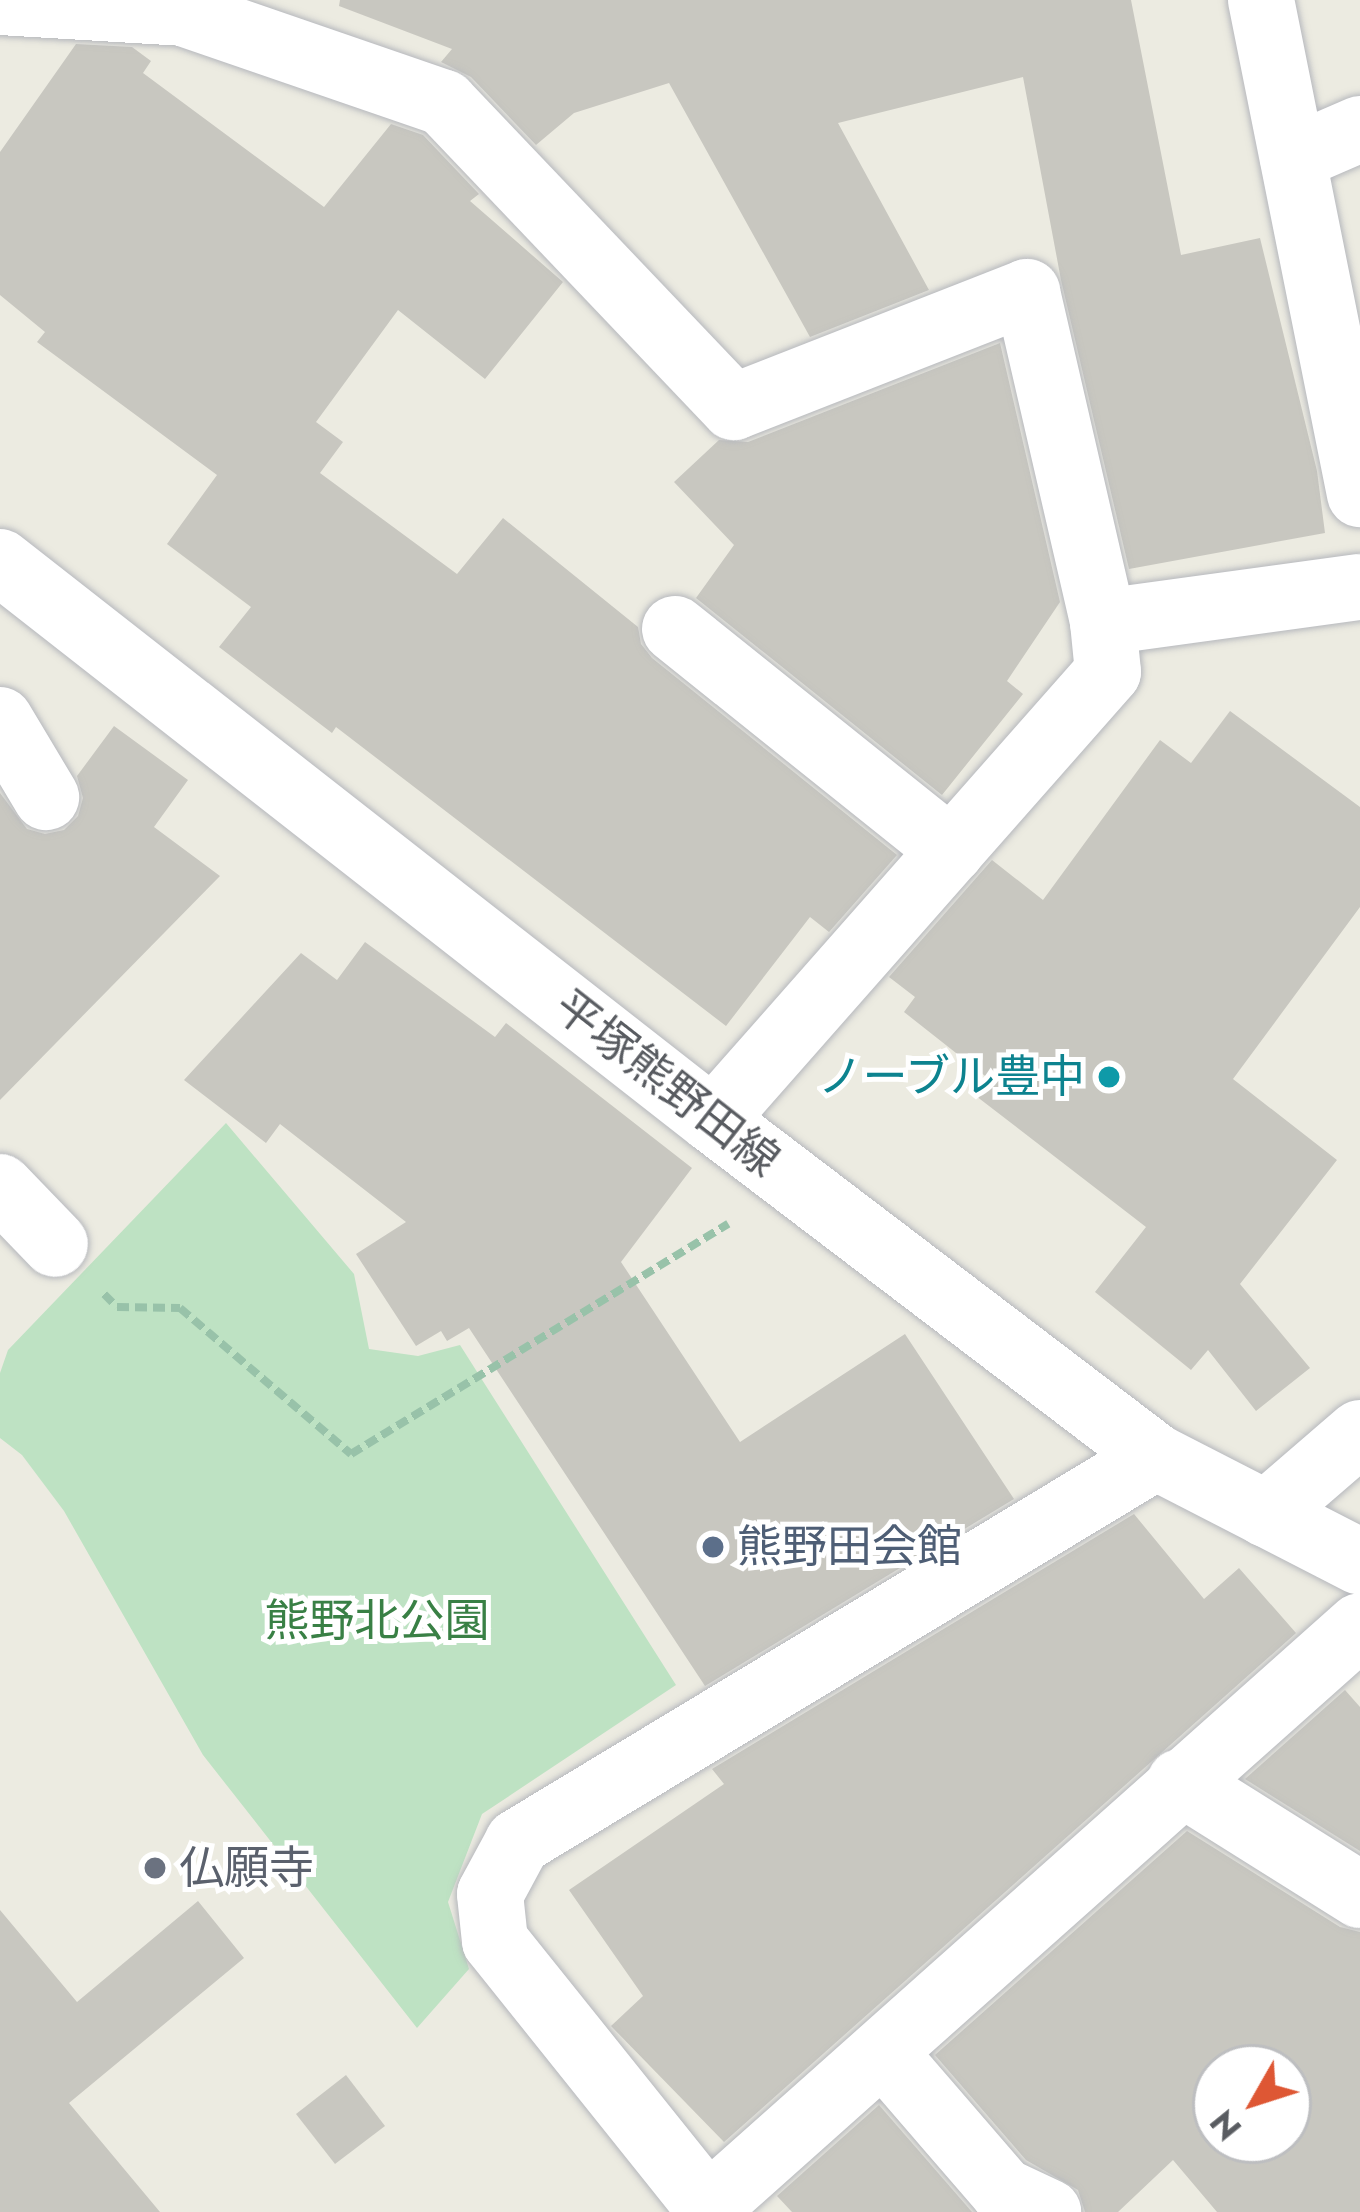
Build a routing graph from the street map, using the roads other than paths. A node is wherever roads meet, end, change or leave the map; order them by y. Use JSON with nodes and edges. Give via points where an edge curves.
{"nodes":[{"id":1,"x":1261,"y":0,"type":"edge"},
{"id":2,"x":0,"y":2,"type":"edge"},
{"id":3,"x":1360,"y":129,"type":"edge"},
{"id":4,"x":1293,"y":158,"type":"junction"},
{"id":5,"x":1360,"y":494,"type":"edge"},
{"id":6,"x":0,"y":562,"type":"edge"},
{"id":7,"x":1360,"y":587,"type":"edge"},
{"id":8,"x":1103,"y":622,"type":"junction"},
{"id":9,"x":675,"y":629,"type":"dead end"},
{"id":10,"x":0,"y":720,"type":"edge"},
{"id":11,"x":46,"y":797,"type":"dead end"},
{"id":12,"x":951,"y":850,"type":"junction"},
{"id":13,"x":713,"y":1120,"type":"junction"},
{"id":14,"x":0,"y":1187,"type":"edge"},
{"id":15,"x":55,"y":1244,"type":"road end"},
{"id":16,"x":1360,"y":1432,"type":"edge"},
{"id":17,"x":1156,"y":1457,"type":"junction"},
{"id":18,"x":1266,"y":1514,"type":"junction"},
{"id":19,"x":1360,"y":1562,"type":"edge"},
{"id":20,"x":1360,"y":1626,"type":"edge"},
{"id":21,"x":1180,"y":1782,"type":"junction"},
{"id":22,"x":1360,"y":1895,"type":"edge"},
{"id":23,"x":884,"y":2053,"type":"junction"},
{"id":24,"x":710,"y":2210,"type":"edge"},
{"id":25,"x":1048,"y":2212,"type":"edge"}],
"edges":[{"from":1,"to":4,"type":"street"},
{"from":2,"to":8,"type":"street","via":[[183,13],[444,103],[734,407],[1027,292]]},
{"from":3,"to":4,"type":"street"},
{"from":4,"to":5,"type":"street"},
{"from":6,"to":13,"type":"street","name":"平塚熊野田線"},
{"from":7,"to":8,"type":"street"},
{"from":8,"to":12,"type":"street","via":[[1108,672]]},
{"from":9,"to":12,"type":"street"},
{"from":10,"to":11,"type":"street"},
{"from":12,"to":13,"type":"street"},
{"from":13,"to":17,"type":"street","name":"平塚熊野田線"},
{"from":14,"to":15,"type":"street"},
{"from":16,"to":18,"type":"street"},
{"from":17,"to":18,"type":"street","name":"平塚熊野田線"},
{"from":17,"to":24,"type":"street","via":[[518,1842],[490,1894],[495,1941]]},
{"from":18,"to":19,"type":"street","name":"平塚熊野田線"},
{"from":20,"to":21,"type":"street"},
{"from":21,"to":22,"type":"street"},
{"from":21,"to":23,"type":"street"},
{"from":23,"to":24,"type":"street"},
{"from":23,"to":25,"type":"street","via":[[1003,2192]]}]}
